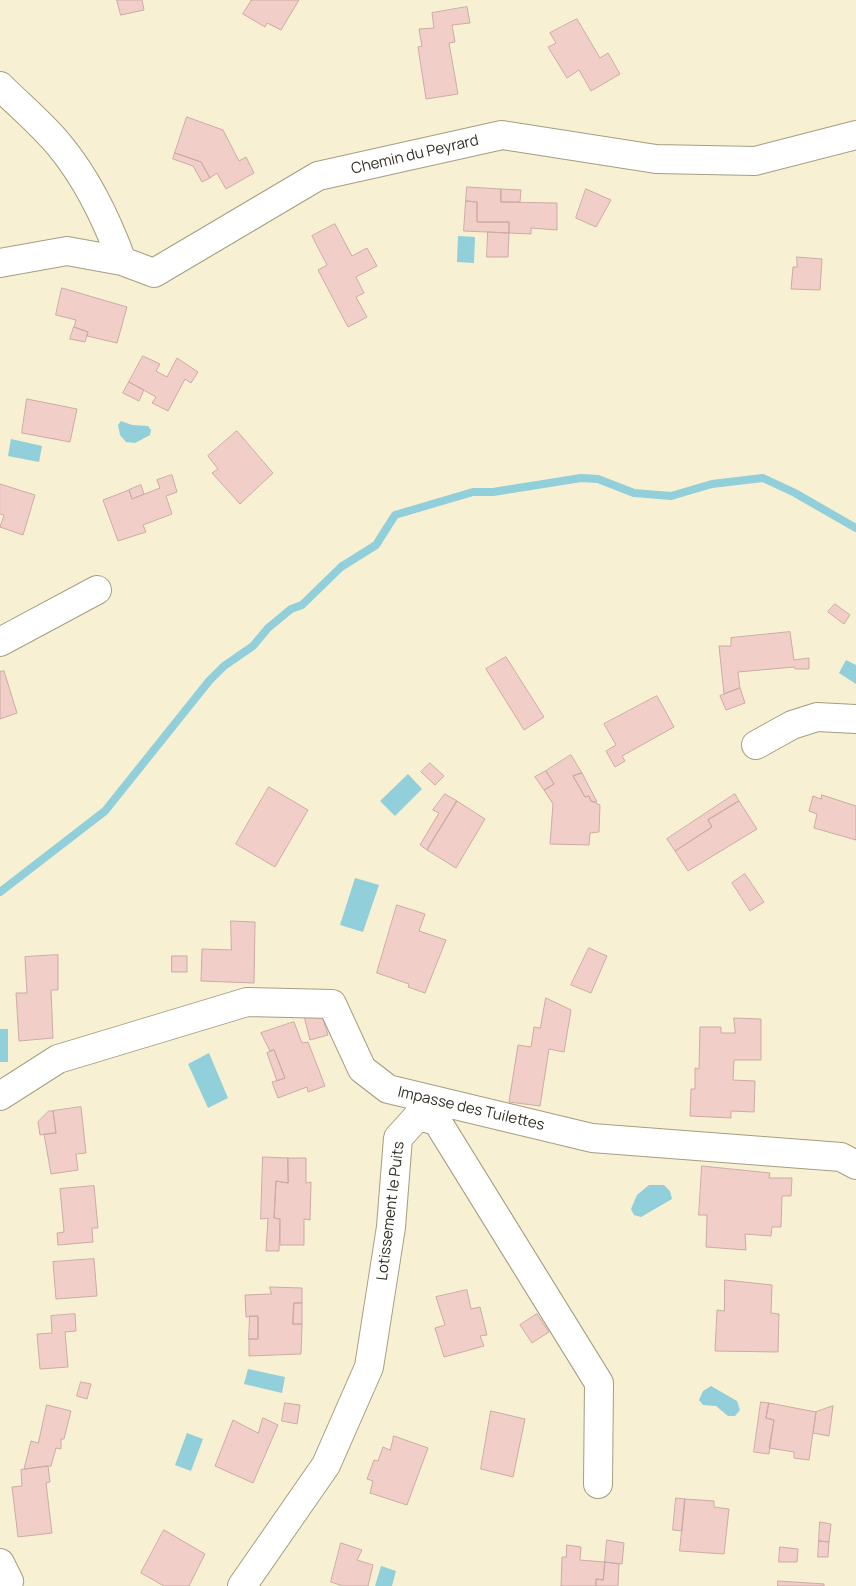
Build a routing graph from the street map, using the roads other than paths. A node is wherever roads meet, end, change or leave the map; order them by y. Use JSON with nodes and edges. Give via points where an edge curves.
{"nodes":[{"id":1,"x":0,"y":86,"type":"edge"},
{"id":2,"x":855,"y":138,"type":"edge"},
{"id":3,"x":122,"y":261,"type":"junction"},
{"id":4,"x":0,"y":263,"type":"edge"},
{"id":5,"x":97,"y":590,"type":"dead end"},
{"id":6,"x":0,"y":642,"type":"edge"},
{"id":7,"x":856,"y":719,"type":"edge"},
{"id":8,"x":756,"y":745,"type":"dead end"},
{"id":9,"x":0,"y":1096,"type":"edge"},
{"id":10,"x":856,"y":1164,"type":"edge"},
{"id":11,"x":598,"y":1484,"type":"dead end"},
{"id":12,"x":0,"y":1563,"type":"edge"},
{"id":13,"x":5,"y":1586,"type":"edge"},
{"id":14,"x":242,"y":1586,"type":"edge"}],
"edges":[{"from":1,"to":3,"type":"street","via":[[60,146],[108,224]]},
{"from":2,"to":3,"type":"street","name":"Chemin du Peyrard","via":[[755,161],[656,158],[502,135],[318,176],[154,273]]},
{"from":3,"to":4,"type":"street","name":"Chemin du Peyrard","via":[[67,251]]},
{"from":5,"to":6,"type":"street"},
{"from":7,"to":8,"type":"street","via":[[817,717],[792,725]]},
{"from":9,"to":10,"type":"street","name":"Impasse des Tuilettes","via":[[58,1059],[247,1002],[332,1004],[362,1069],[388,1090],[592,1138],[841,1157]]},
{"from":11,"to":14,"type":"street","name":"Lotissement le Puits","via":[[599,1383],[437,1121],[418,1116],[398,1138],[391,1227],[369,1367],[326,1465]]},
{"from":12,"to":13,"type":"street","via":[[9,1581]]}]}
